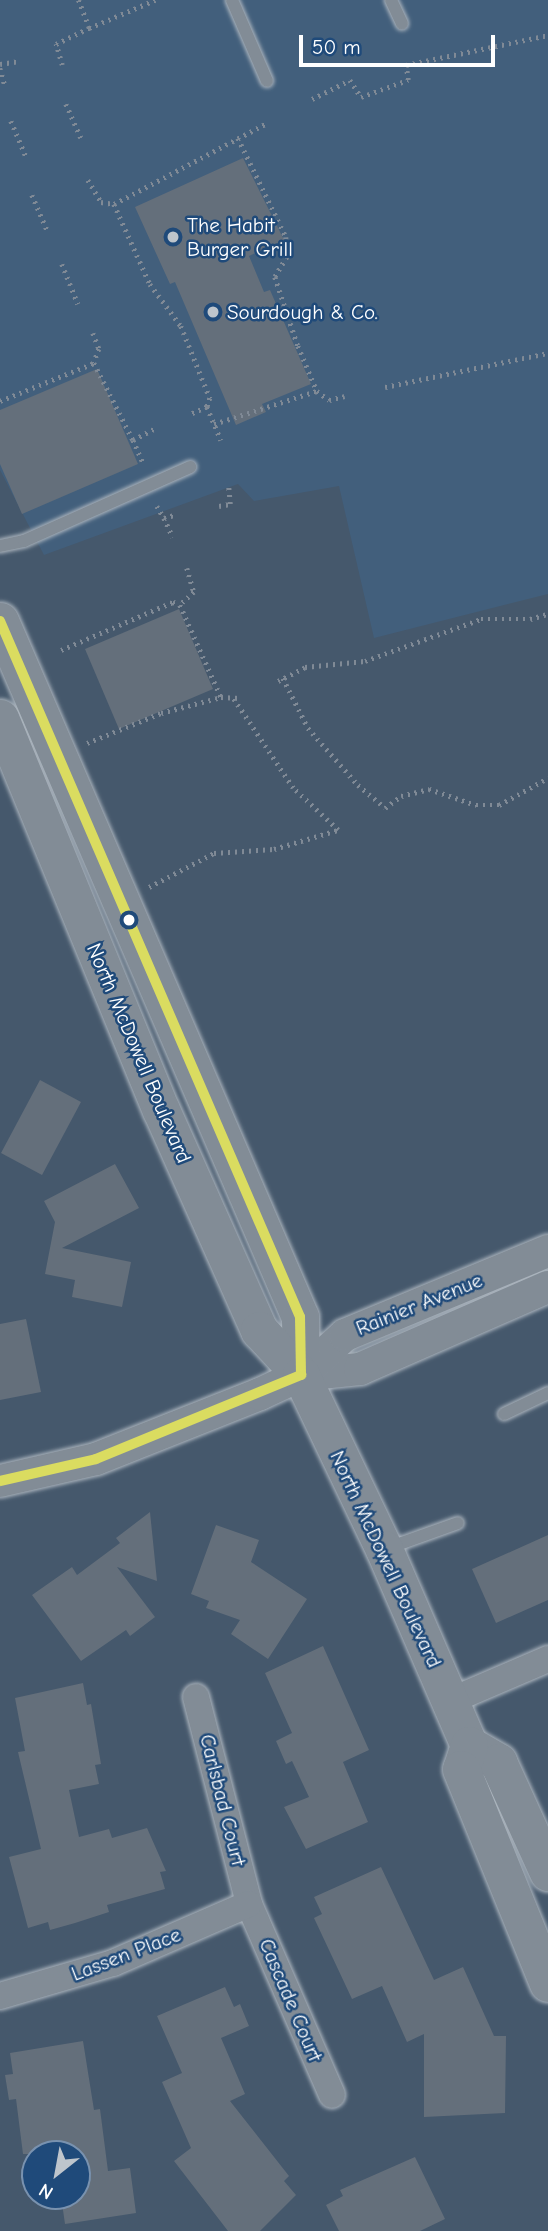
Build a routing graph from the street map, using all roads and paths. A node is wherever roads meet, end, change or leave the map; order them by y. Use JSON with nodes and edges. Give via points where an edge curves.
{"nodes":[{"id":1,"x":78,"y":0,"type":"edge"},
{"id":2,"x":155,"y":0,"type":"edge"},
{"id":3,"x":232,"y":0,"type":"edge"},
{"id":4,"x":391,"y":0,"type":"edge"},
{"id":5,"x":402,"y":24,"type":"dead end"},
{"id":6,"x":89,"y":28,"type":"junction"},
{"id":7,"x":548,"y":35,"type":"edge"},
{"id":8,"x":18,"y":61,"type":"dead end"},
{"id":9,"x":0,"y":64,"type":"edge"},
{"id":10,"x":62,"y":65,"type":"dead end"},
{"id":11,"x":267,"y":82,"type":"dead end"},
{"id":12,"x":5,"y":85,"type":"dead end"},
{"id":13,"x":312,"y":99,"type":"dead end"},
{"id":14,"x":66,"y":104,"type":"dead end"},
{"id":15,"x":11,"y":121,"type":"dead end"},
{"id":16,"x":265,"y":124,"type":"dead end"},
{"id":17,"x":81,"y":138,"type":"dead end"},
{"id":18,"x":238,"y":138,"type":"junction"},
{"id":19,"x":26,"y":157,"type":"dead end"},
{"id":20,"x":88,"y":180,"type":"dead end"},
{"id":21,"x":32,"y":195,"type":"dead end"},
{"id":22,"x":114,"y":204,"type":"junction"},
{"id":23,"x":48,"y":232,"type":"dead end"},
{"id":24,"x":62,"y":264,"type":"dead end"},
{"id":25,"x":78,"y":304,"type":"dead end"},
{"id":26,"x":93,"y":333,"type":"dead end"},
{"id":27,"x":548,"y":353,"type":"edge"},
{"id":28,"x":94,"y":363,"type":"junction"},
{"id":29,"x":385,"y":387,"type":"dead end"},
{"id":30,"x":317,"y":391,"type":"junction"},
{"id":31,"x":345,"y":396,"type":"dead end"},
{"id":32,"x":0,"y":401,"type":"edge"},
{"id":33,"x":207,"y":407,"type":"junction"},
{"id":34,"x":191,"y":414,"type":"dead end"},
{"id":35,"x":214,"y":424,"type":"junction"},
{"id":36,"x":154,"y":429,"type":"dead end"},
{"id":37,"x":133,"y":440,"type":"junction"},
{"id":38,"x":220,"y":440,"type":"dead end"},
{"id":39,"x":144,"y":465,"type":"dead end"},
{"id":40,"x":190,"y":467,"type":"dead end"},
{"id":41,"x":228,"y":483,"type":"dead end"},
{"id":42,"x":157,"y":506,"type":"dead end"},
{"id":43,"x":219,"y":506,"type":"dead end"},
{"id":44,"x":174,"y":516,"type":"dead end"},
{"id":45,"x":164,"y":518,"type":"junction"},
{"id":46,"x":173,"y":537,"type":"dead end"},
{"id":47,"x":0,"y":546,"type":"edge"},
{"id":48,"x":187,"y":568,"type":"dead end"},
{"id":49,"x":180,"y":604,"type":"junction"},
{"id":50,"x":548,"y":614,"type":"edge"},
{"id":51,"x":0,"y":621,"type":"edge"},
{"id":52,"x":61,"y":650,"type":"dead end"},
{"id":53,"x":220,"y":697,"type":"junction"},
{"id":54,"x":233,"y":698,"type":"junction"},
{"id":55,"x":240,"y":698,"type":"dead end"},
{"id":56,"x":0,"y":718,"type":"edge"},
{"id":57,"x":88,"y":743,"type":"dead end"},
{"id":58,"x":548,"y":778,"type":"edge"},
{"id":59,"x":149,"y":887,"type":"dead end"},
{"id":60,"x":548,"y":1251,"type":"edge"},
{"id":61,"x":548,"y":1287,"type":"edge"},
{"id":62,"x":301,"y":1375,"type":"junction"},
{"id":63,"x":548,"y":1393,"type":"edge"},
{"id":64,"x":504,"y":1414,"type":"dead end"},
{"id":65,"x":0,"y":1481,"type":"edge"},
{"id":66,"x":458,"y":1523,"type":"dead end"},
{"id":67,"x":384,"y":1549,"type":"junction"},
{"id":68,"x":548,"y":1660,"type":"edge"},
{"id":69,"x":196,"y":1697,"type":"dead end"},
{"id":70,"x":450,"y":1701,"type":"junction"},
{"id":71,"x":469,"y":1745,"type":"junction"},
{"id":72,"x":548,"y":1872,"type":"edge"},
{"id":73,"x":249,"y":1904,"type":"junction"},
{"id":74,"x":548,"y":1983,"type":"edge"},
{"id":75,"x":0,"y":1996,"type":"edge"},
{"id":76,"x":332,"y":2095,"type":"dead end"}],
"edges":[{"from":1,"to":6,"type":"path"},
{"from":2,"to":6,"type":"path"},
{"from":3,"to":11,"type":"lane"},
{"from":4,"to":5,"type":"lane"},
{"from":6,"to":10,"type":"path","via":[[56,44]]},
{"from":7,"to":13,"type":"path","via":[[406,65],[408,80],[361,97],[350,80]]},
{"from":8,"to":9,"type":"path"},
{"from":9,"to":12,"type":"path"},
{"from":14,"to":17,"type":"path"},
{"from":15,"to":19,"type":"path"},
{"from":16,"to":18,"type":"path"},
{"from":18,"to":22,"type":"path"},
{"from":18,"to":30,"type":"path","via":[[286,237],[287,257],[275,277]]},
{"from":20,"to":22,"type":"path","via":[[101,202]]},
{"from":21,"to":23,"type":"path"},
{"from":22,"to":33,"type":"path","via":[[150,284],[181,326],[209,398]]},
{"from":24,"to":25,"type":"path"},
{"from":26,"to":28,"type":"path","via":[[99,349]]},
{"from":27,"to":29,"type":"path"},
{"from":28,"to":32,"type":"path"},
{"from":28,"to":37,"type":"path"},
{"from":30,"to":31,"type":"path","via":[[329,400]]},
{"from":30,"to":35,"type":"path"},
{"from":33,"to":34,"type":"path"},
{"from":33,"to":35,"type":"path"},
{"from":35,"to":38,"type":"path"},
{"from":36,"to":37,"type":"path"},
{"from":37,"to":39,"type":"path"},
{"from":40,"to":47,"type":"lane","via":[[24,541]]},
{"from":41,"to":43,"type":"path","via":[[230,504]]},
{"from":42,"to":45,"type":"path"},
{"from":44,"to":45,"type":"path"},
{"from":45,"to":46,"type":"path"},
{"from":48,"to":49,"type":"path","via":[[194,592]]},
{"from":49,"to":52,"type":"path","via":[[173,602]]},
{"from":49,"to":53,"type":"path"},
{"from":50,"to":58,"type":"path","via":[[530,619],[481,619],[365,661],[305,667],[280,680],[307,727],[358,785],[386,808],[401,796],[429,789],[476,805],[499,805]]},
{"from":51,"to":62,"type":"main road","name":"North McDowell Boulevard","via":[[300,1317]]},
{"from":53,"to":54,"type":"path"},
{"from":53,"to":57,"type":"path","via":[[161,713]]},
{"from":54,"to":55,"type":"path"},
{"from":54,"to":59,"type":"path","via":[[293,788],[338,830],[274,849],[214,853]]},
{"from":56,"to":62,"type":"main road","name":"North McDowell Boulevard","via":[[160,1110],[259,1330]]},
{"from":60,"to":62,"type":"street","name":"Rainier Avenue","via":[[345,1335]]},
{"from":61,"to":62,"type":"street","name":"Rainier Avenue","via":[[360,1369]]},
{"from":62,"to":65,"type":"street","name":"Rainier Avenue","via":[[96,1459]]},
{"from":62,"to":67,"type":"main road","name":"North McDowell Boulevard"},
{"from":63,"to":64,"type":"lane"},
{"from":66,"to":67,"type":"lane"},
{"from":67,"to":70,"type":"main road","name":"North McDowell Boulevard"},
{"from":68,"to":70,"type":"street"},
{"from":69,"to":73,"type":"street","name":"Carlsbad Court"},
{"from":70,"to":71,"type":"main road","name":"North McDowell Boulevard"},
{"from":71,"to":72,"type":"main road","via":[[498,1762]]},
{"from":71,"to":74,"type":"main road","via":[[461,1769]]},
{"from":73,"to":75,"type":"street","name":"Lassen Place","via":[[113,1963]]},
{"from":73,"to":76,"type":"street","name":"Cascade Court"}]}
